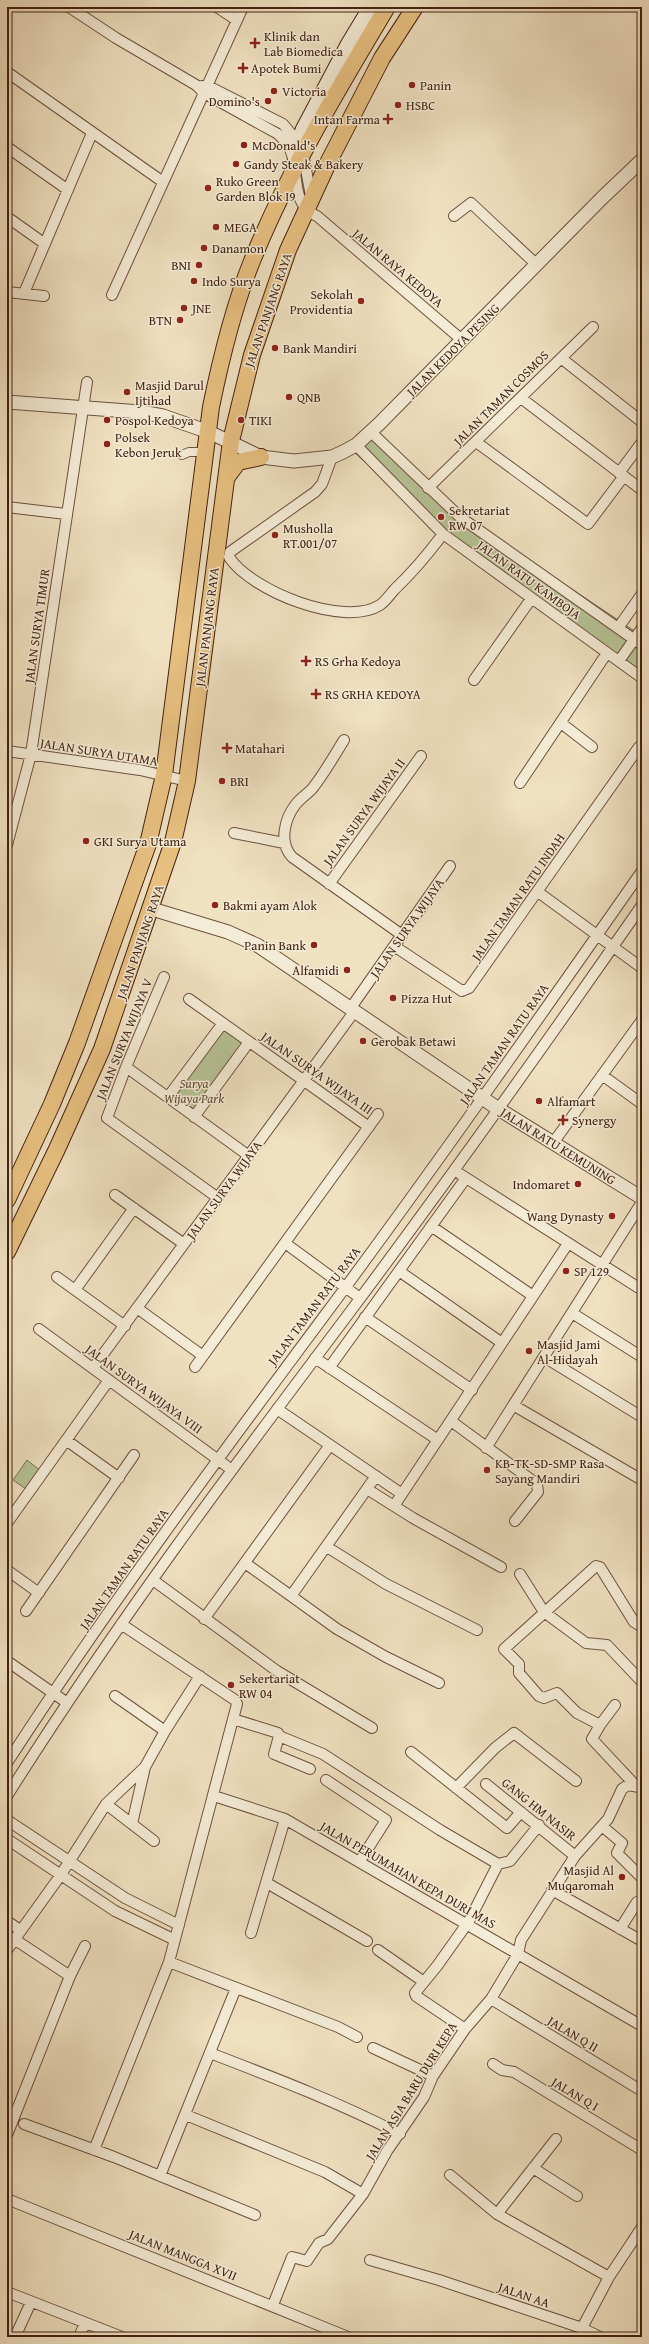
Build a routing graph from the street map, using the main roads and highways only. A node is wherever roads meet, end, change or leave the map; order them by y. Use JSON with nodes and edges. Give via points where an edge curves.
{"nodes":[{"id":1,"x":371,"y":7,"type":"edge"},
{"id":2,"x":387,"y":7,"type":"edge"},
{"id":3,"x":415,"y":7,"type":"edge"},
{"id":4,"x":300,"y":150,"type":"junction"},
{"id":5,"x":261,"y":457,"type":"road end"},
{"id":6,"x":226,"y":478,"type":"junction"},
{"id":7,"x":7,"y":1200,"type":"edge"},
{"id":8,"x":8,"y":1250,"type":"edge"}],
"edges":[{"from":1,"to":4,"type":"main road","name":"JALAN PANJANG RAYA","via":[[344,51],[303,130]]},
{"from":2,"to":4,"type":"main road","name":"JALAN PANJANG RAYA"},
{"from":3,"to":6,"type":"main road","name":"JALAN PANJANG RAYA","via":[[388,48],[361,98],[312,209],[288,250],[252,355]]},
{"from":4,"to":7,"type":"main road","name":"JALAN PANJANG RAYA","via":[[294,169],[252,261],[220,363],[211,407],[164,775],[148,844],[77,1043],[52,1104]]},
{"from":5,"to":6,"type":"main road","via":[[238,462]]},
{"from":6,"to":8,"type":"main road","name":"JALAN PANJANG RAYA","via":[[187,781],[174,842],[102,1049]]}]}
